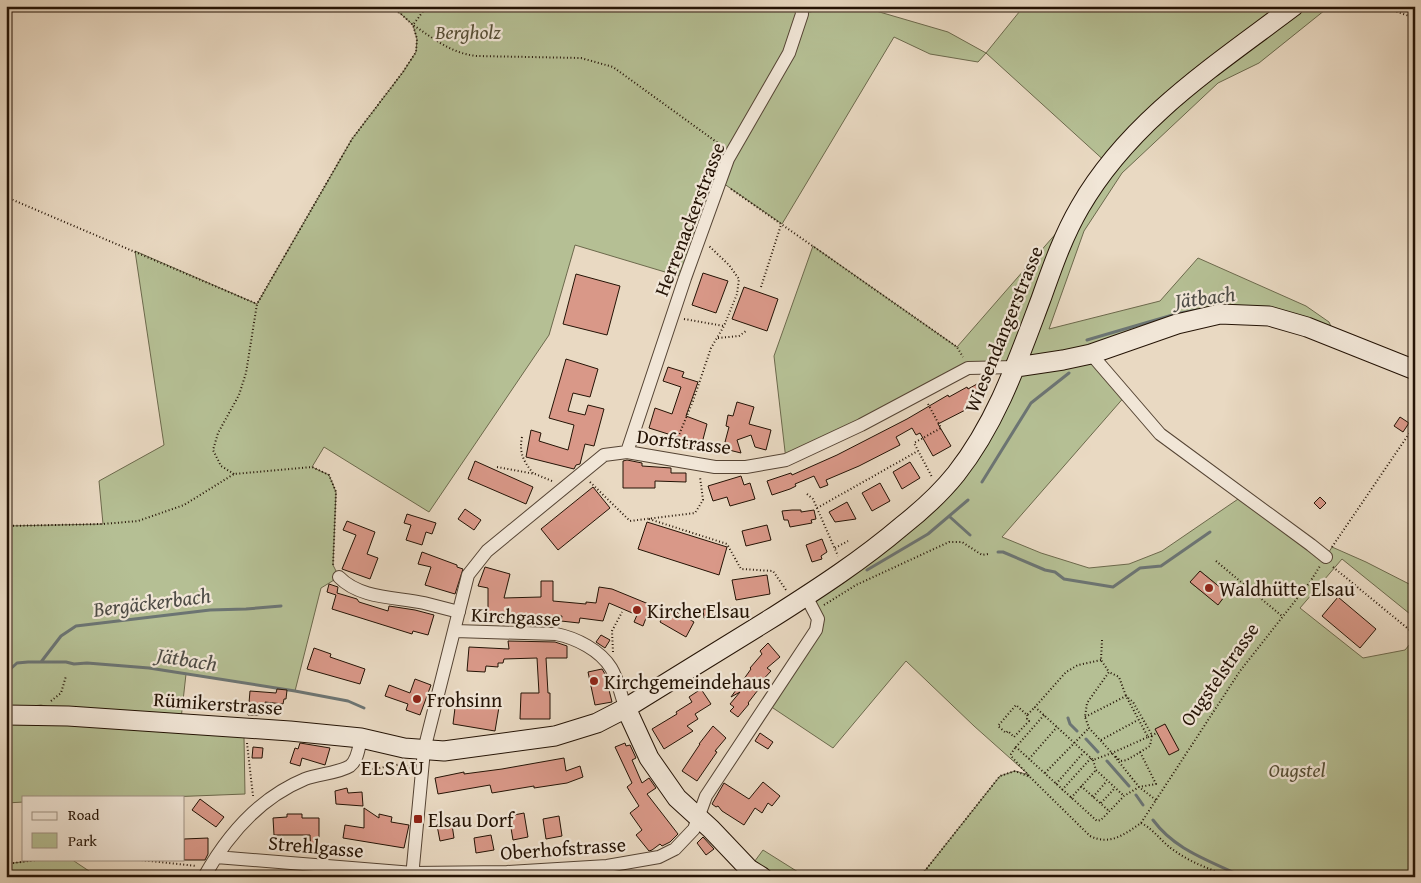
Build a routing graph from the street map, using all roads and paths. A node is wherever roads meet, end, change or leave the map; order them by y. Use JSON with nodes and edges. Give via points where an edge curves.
{"nodes":[{"id":1,"x":389,"y":6,"type":"edge"},
{"id":2,"x":427,"y":6,"type":"edge"},
{"id":3,"x":801,"y":6,"type":"edge"},
{"id":4,"x":1294,"y":6,"type":"edge"},
{"id":5,"x":1380,"y":6,"type":"edge"},
{"id":6,"x":1415,"y":18,"type":"edge"},
{"id":7,"x":413,"y":25,"type":"junction"},
{"id":8,"x":728,"y":159,"type":"junction"},
{"id":9,"x":720,"y":181,"type":"junction"},
{"id":10,"x":6,"y":196,"type":"edge"},
{"id":11,"x":782,"y":224,"type":"junction"},
{"id":12,"x":699,"y":240,"type":"junction"},
{"id":13,"x":761,"y":287,"type":"dead end"},
{"id":14,"x":256,"y":304,"type":"junction"},
{"id":15,"x":672,"y":317,"type":"junction"},
{"id":16,"x":724,"y":326,"type":"junction"},
{"id":17,"x":746,"y":331,"type":"dead end"},
{"id":18,"x":718,"y":338,"type":"junction"},
{"id":19,"x":1091,"y":354,"type":"junction"},
{"id":20,"x":1016,"y":367,"type":"junction"},
{"id":21,"x":968,"y":368,"type":"junction"},
{"id":22,"x":1415,"y":370,"type":"edge"},
{"id":23,"x":922,"y":393,"type":"junction"},
{"id":24,"x":1415,"y":425,"type":"edge"},
{"id":25,"x":522,"y":437,"type":"dead end"},
{"id":26,"x":918,"y":451,"type":"junction"},
{"id":27,"x":627,"y":452,"type":"junction"},
{"id":28,"x":669,"y":459,"type":"junction"},
{"id":29,"x":701,"y":464,"type":"junction"},
{"id":30,"x":497,"y":467,"type":"dead end"},
{"id":31,"x":583,"y":472,"type":"junction"},
{"id":32,"x":234,"y":474,"type":"junction"},
{"id":33,"x":535,"y":474,"type":"junction"},
{"id":34,"x":928,"y":482,"type":"dead end"},
{"id":35,"x":565,"y":486,"type":"junction"},
{"id":36,"x":807,"y":494,"type":"dead end"},
{"id":37,"x":817,"y":508,"type":"junction"},
{"id":38,"x":647,"y":518,"type":"junction"},
{"id":39,"x":6,"y":526,"type":"edge"},
{"id":40,"x":848,"y":541,"type":"dead end"},
{"id":41,"x":834,"y":548,"type":"junction"},
{"id":42,"x":988,"y":554,"type":"dead end"},
{"id":43,"x":1326,"y":557,"type":"junction"},
{"id":44,"x":841,"y":560,"type":"dead end"},
{"id":45,"x":1216,"y":560,"type":"dead end"},
{"id":46,"x":339,"y":577,"type":"joint"},
{"id":47,"x":804,"y":601,"type":"junction"},
{"id":48,"x":459,"y":612,"type":"junction"},
{"id":49,"x":622,"y":612,"type":"dead end"},
{"id":50,"x":1283,"y":616,"type":"junction"},
{"id":51,"x":455,"y":631,"type":"junction"},
{"id":52,"x":1412,"y":632,"type":"dead end"},
{"id":53,"x":1102,"y":640,"type":"dead end"},
{"id":54,"x":604,"y":660,"type":"junction"},
{"id":55,"x":1101,"y":660,"type":"junction"},
{"id":56,"x":1109,"y":672,"type":"junction"},
{"id":57,"x":66,"y":676,"type":"dead end"},
{"id":58,"x":1126,"y":696,"type":"junction"},
{"id":59,"x":1035,"y":706,"type":"junction"},
{"id":60,"x":626,"y":708,"type":"junction"},
{"id":61,"x":33,"y":714,"type":"junction"},
{"id":62,"x":6,"y":715,"type":"edge"},
{"id":63,"x":1026,"y":715,"type":"junction"},
{"id":64,"x":1044,"y":715,"type":"junction"},
{"id":65,"x":1085,"y":717,"type":"junction"},
{"id":66,"x":1138,"y":720,"type":"junction"},
{"id":67,"x":1057,"y":727,"type":"junction"},
{"id":68,"x":1089,"y":728,"type":"junction"},
{"id":69,"x":1157,"y":733,"type":"dead end"},
{"id":70,"x":1152,"y":735,"type":"junction"},
{"id":71,"x":246,"y":736,"type":"dead end"},
{"id":72,"x":1148,"y":737,"type":"junction"},
{"id":73,"x":361,"y":738,"type":"junction"},
{"id":74,"x":1100,"y":740,"type":"junction"},
{"id":75,"x":1074,"y":742,"type":"junction"},
{"id":76,"x":1016,"y":747,"type":"junction"},
{"id":77,"x":424,"y":750,"type":"junction"},
{"id":78,"x":1084,"y":752,"type":"junction"},
{"id":79,"x":1140,"y":752,"type":"junction"},
{"id":80,"x":1112,"y":753,"type":"junction"},
{"id":81,"x":1029,"y":759,"type":"junction"},
{"id":82,"x":1092,"y":759,"type":"junction"},
{"id":83,"x":349,"y":766,"type":"junction"},
{"id":84,"x":1096,"y":770,"type":"junction"},
{"id":85,"x":422,"y":773,"type":"junction"},
{"id":86,"x":1044,"y":774,"type":"junction"},
{"id":87,"x":1030,"y":777,"type":"junction"},
{"id":88,"x":1107,"y":781,"type":"junction"},
{"id":89,"x":1056,"y":784,"type":"junction"},
{"id":90,"x":1081,"y":786,"type":"junction"},
{"id":91,"x":1138,"y":787,"type":"junction"},
{"id":92,"x":1115,"y":788,"type":"junction"},
{"id":93,"x":1062,"y":790,"type":"junction"},
{"id":94,"x":1124,"y":796,"type":"junction"},
{"id":95,"x":1093,"y":797,"type":"junction"},
{"id":96,"x":1071,"y":798,"type":"junction"},
{"id":97,"x":1156,"y":800,"type":"junction"},
{"id":98,"x":1101,"y":803,"type":"junction"},
{"id":99,"x":254,"y":810,"type":"junction"},
{"id":100,"x":1110,"y":811,"type":"junction"},
{"id":101,"x":699,"y":818,"type":"junction"},
{"id":102,"x":1141,"y":823,"type":"junction"},
{"id":103,"x":216,"y":856,"type":"junction"},
{"id":104,"x":36,"y":860,"type":"edge"},
{"id":105,"x":137,"y":860,"type":"edge"},
{"id":106,"x":6,"y":864,"type":"edge"},
{"id":107,"x":1415,"y":871,"type":"edge"},
{"id":108,"x":207,"y":872,"type":"edge"},
{"id":109,"x":413,"y":875,"type":"edge"},
{"id":110,"x":762,"y":877,"type":"edge"},
{"id":111,"x":920,"y":877,"type":"edge"},
{"id":112,"x":1229,"y":877,"type":"edge"},
{"id":113,"x":1405,"y":877,"type":"edge"}],
"edges":[{"from":1,"to":7,"type":"path"},
{"from":2,"to":7,"type":"path"},
{"from":3,"to":8,"type":"street","name":"Herrenackerstrasse","via":[[802,14],[789,53]]},
{"from":4,"to":20,"type":"main road","name":"Wiesendangerstrasse","via":[[1170,101],[1108,164],[1079,207],[1058,252]]},
{"from":5,"to":6,"type":"path"},
{"from":7,"to":8,"type":"path","via":[[464,55],[581,58],[613,67],[721,145]]},
{"from":7,"to":14,"type":"path","via":[[416,52],[352,139]]},
{"from":8,"to":9,"type":"street","name":"Herrenackerstrasse"},
{"from":9,"to":11,"type":"path"},
{"from":9,"to":12,"type":"street","name":"Herrenackerstrasse"},
{"from":10,"to":14,"type":"path"},
{"from":11,"to":13,"type":"path"},
{"from":11,"to":21,"type":"path","via":[[957,347]]},
{"from":12,"to":15,"type":"street","name":"Herrenackerstrasse"},
{"from":12,"to":16,"type":"path","via":[[718,254],[739,279],[737,294]]},
{"from":14,"to":32,"type":"path","via":[[246,373],[213,450],[221,466]]},
{"from":15,"to":16,"type":"path"},
{"from":15,"to":27,"type":"street","name":"Herrenackerstrasse"},
{"from":16,"to":18,"type":"path"},
{"from":17,"to":18,"type":"path","via":[[739,336]]},
{"from":18,"to":28,"type":"path","via":[[711,348]]},
{"from":19,"to":20,"type":"main road"},
{"from":19,"to":22,"type":"main road","via":[[1177,324],[1220,314],[1269,316],[1307,327]]},
{"from":19,"to":43,"type":"street","via":[[1160,434]]},
{"from":20,"to":21,"type":"street","name":"Dorfstrasse"},
{"from":20,"to":47,"type":"main road","name":"Wiesendangerstrasse","via":[[977,446],[954,476],[887,539]]},
{"from":21,"to":23,"type":"street","name":"Dorfstrasse"},
{"from":23,"to":26,"type":"path","via":[[942,428],[914,443]]},
{"from":23,"to":29,"type":"street","name":"Dorfstrasse","via":[[786,460],[746,468]]},
{"from":24,"to":43,"type":"path","name":"Ougstelstrasse"},
{"from":25,"to":33,"type":"path","via":[[523,461]]},
{"from":26,"to":34,"type":"path","via":[[932,477]]},
{"from":26,"to":37,"type":"path"},
{"from":27,"to":28,"type":"street","name":"Dorfstrasse"},
{"from":27,"to":31,"type":"street","name":"Dorfstrasse","via":[[604,455]]},
{"from":28,"to":29,"type":"street","name":"Dorfstrasse"},
{"from":29,"to":38,"type":"path","via":[[703,500],[695,513]]},
{"from":30,"to":33,"type":"path"},
{"from":31,"to":35,"type":"street","name":"Dorfstrasse"},
{"from":31,"to":38,"type":"path","via":[[630,521]]},
{"from":32,"to":39,"type":"path","via":[[184,505],[138,521]]},
{"from":32,"to":46,"type":"path","via":[[312,467],[329,475],[336,492],[333,565]]},
{"from":33,"to":35,"type":"path"},
{"from":35,"to":48,"type":"street","name":"Dorfstrasse","via":[[487,551],[468,575]]},
{"from":36,"to":37,"type":"path"},
{"from":37,"to":41,"type":"path"},
{"from":38,"to":47,"type":"path","via":[[727,544],[741,569],[774,571]]},
{"from":40,"to":41,"type":"path"},
{"from":41,"to":44,"type":"path"},
{"from":42,"to":47,"type":"path","via":[[982,555],[962,542],[950,542],[856,586]]},
{"from":43,"to":50,"type":"path","name":"Ougstelstrasse"},
{"from":43,"to":52,"type":"path","via":[[1334,568]]},
{"from":45,"to":50,"type":"path"},
{"from":46,"to":48,"type":"street","via":[[346,584],[380,597]]},
{"from":47,"to":60,"type":"main road","name":"Wiesendangerstrasse"},
{"from":47,"to":101,"type":"street","name":"Oberhofstrasse","via":[[818,619],[816,630],[706,796]]},
{"from":48,"to":51,"type":"street","name":"Dorfstrasse"},
{"from":49,"to":54,"type":"path","via":[[612,631],[613,652]]},
{"from":50,"to":97,"type":"path","name":"Ougstelstrasse","via":[[1240,672]]},
{"from":51,"to":54,"type":"street","name":"Kirchgasse","via":[[556,634],[569,637]]},
{"from":51,"to":77,"type":"street","name":"Dorfstrasse"},
{"from":53,"to":55,"type":"path"},
{"from":54,"to":60,"type":"street","name":"Kirchgasse","via":[[611,668]]},
{"from":55,"to":56,"type":"path"},
{"from":55,"to":59,"type":"path","via":[[1078,665],[1066,672]]},
{"from":56,"to":58,"type":"path","via":[[1120,677]]},
{"from":56,"to":65,"type":"path","via":[[1087,703]]},
{"from":57,"to":61,"type":"path","via":[[61,693]]},
{"from":58,"to":65,"type":"path"},
{"from":58,"to":66,"type":"path"},
{"from":58,"to":70,"type":"path"},
{"from":59,"to":63,"type":"path"},
{"from":59,"to":64,"type":"path"},
{"from":60,"to":77,"type":"main road","name":"Wiesendangerstrasse","via":[[597,723],[555,736],[444,751]]},
{"from":60,"to":101,"type":"main road","via":[[649,758],[677,798]]},
{"from":61,"to":62,"type":"main road","name":"Rümikerstrasse"},
{"from":61,"to":73,"type":"main road","name":"Rümikerstrasse","via":[[245,727]]},
{"from":63,"to":63,"type":"path","via":[[1016,705],[998,726],[1014,737],[1029,721]]},
{"from":64,"to":67,"type":"path"},
{"from":64,"to":76,"type":"path"},
{"from":65,"to":68,"type":"path"},
{"from":66,"to":72,"type":"path"},
{"from":66,"to":74,"type":"path"},
{"from":67,"to":75,"type":"path"},
{"from":67,"to":81,"type":"path"},
{"from":68,"to":74,"type":"path"},
{"from":68,"to":75,"type":"path"},
{"from":69,"to":70,"type":"path"},
{"from":70,"to":72,"type":"path"},
{"from":70,"to":79,"type":"path","via":[[1150,746]]},
{"from":71,"to":99,"type":"path"},
{"from":72,"to":80,"type":"path"},
{"from":73,"to":77,"type":"main road","name":"Rümikerstrasse"},
{"from":73,"to":83,"type":"street","via":[[355,760]]},
{"from":74,"to":80,"type":"path"},
{"from":75,"to":78,"type":"path"},
{"from":75,"to":86,"type":"path"},
{"from":76,"to":81,"type":"path"},
{"from":76,"to":87,"type":"path","name":"Ougstelstrasse","via":[[1011,756]]},
{"from":77,"to":85,"type":"street","name":"Dorfstrasse"},
{"from":78,"to":82,"type":"path"},
{"from":78,"to":89,"type":"path"},
{"from":79,"to":80,"type":"path","via":[[1121,761]]},
{"from":79,"to":91,"type":"path","via":[[1156,784]]},
{"from":80,"to":82,"type":"path"},
{"from":80,"to":91,"type":"path"},
{"from":81,"to":86,"type":"path"},
{"from":82,"to":84,"type":"path"},
{"from":82,"to":93,"type":"path"},
{"from":83,"to":85,"type":"path","via":[[357,771],[402,764]]},
{"from":83,"to":99,"type":"street","via":[[306,779],[277,793]]},
{"from":84,"to":88,"type":"path"},
{"from":84,"to":90,"type":"path"},
{"from":85,"to":109,"type":"street","name":"Dorfstrasse"},
{"from":86,"to":89,"type":"path"},
{"from":87,"to":102,"type":"path","name":"Ougstelstrasse","via":[[1090,836],[1099,840],[1113,840]]},
{"from":87,"to":111,"type":"path","via":[[1015,771],[1000,776]]},
{"from":88,"to":92,"type":"path"},
{"from":88,"to":95,"type":"path"},
{"from":89,"to":93,"type":"path"},
{"from":90,"to":95,"type":"path"},
{"from":90,"to":96,"type":"path"},
{"from":91,"to":94,"type":"path"},
{"from":91,"to":97,"type":"path"},
{"from":92,"to":94,"type":"path"},
{"from":92,"to":98,"type":"path"},
{"from":93,"to":96,"type":"path"},
{"from":94,"to":100,"type":"path"},
{"from":95,"to":98,"type":"path"},
{"from":96,"to":100,"type":"path","via":[[1097,821]]},
{"from":97,"to":102,"type":"path","name":"Ougstelstrasse"},
{"from":98,"to":100,"type":"path"},
{"from":99,"to":103,"type":"street"},
{"from":101,"to":109,"type":"street","name":"Oberhofstrasse","via":[[694,829],[675,849],[659,857],[607,866]]},
{"from":101,"to":110,"type":"main road","via":[[749,869]]},
{"from":102,"to":112,"type":"path","via":[[1151,828],[1173,851]]},
{"from":103,"to":108,"type":"street"},
{"from":103,"to":109,"type":"street","name":"Strehlgasse"},
{"from":104,"to":106,"type":"path"},
{"from":105,"to":108,"type":"path"},
{"from":107,"to":113,"type":"path"}]}
